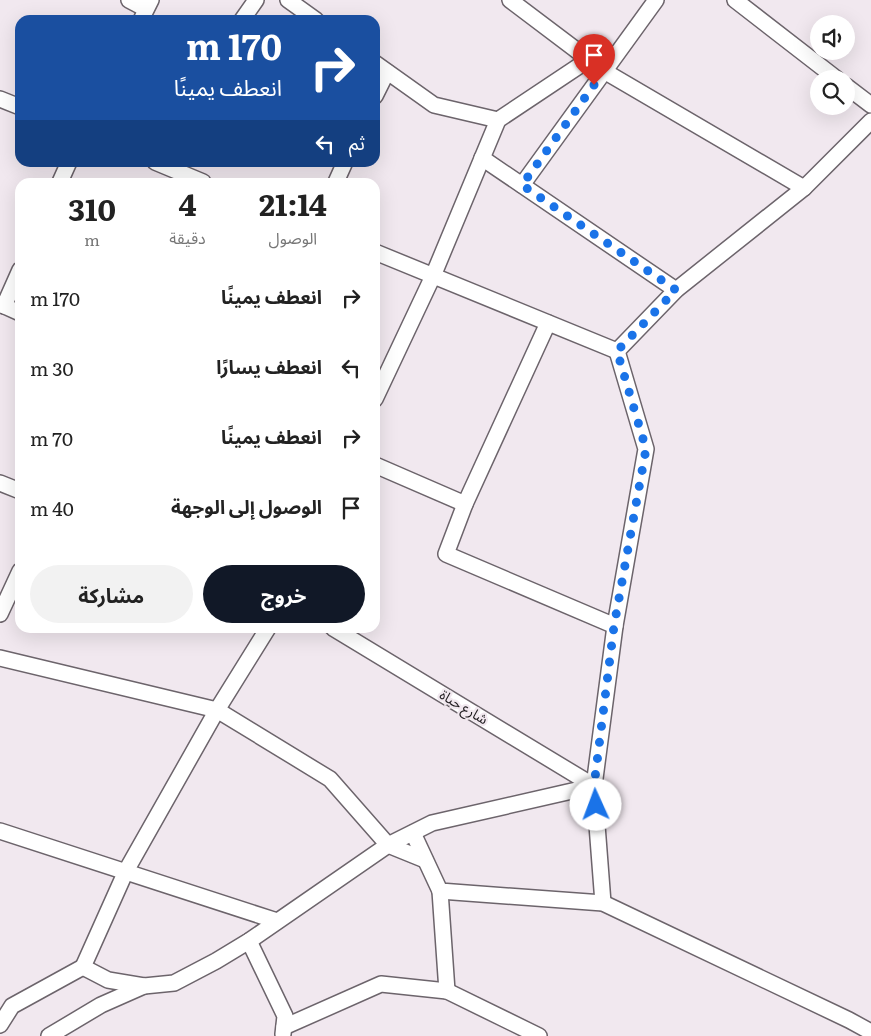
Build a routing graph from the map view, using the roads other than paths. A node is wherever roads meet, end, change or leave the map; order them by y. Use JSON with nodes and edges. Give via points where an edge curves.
{"nodes":[{"id":1,"x":129,"y":0,"type":"edge"},
{"id":2,"x":256,"y":0,"type":"edge"},
{"id":3,"x":288,"y":0,"type":"edge"},
{"id":4,"x":510,"y":0,"type":"edge"},
{"id":5,"x":656,"y":0,"type":"edge"},
{"id":6,"x":735,"y":0,"type":"edge"},
{"id":7,"x":146,"y":10,"type":"edge"},
{"id":8,"x":246,"y":15,"type":"edge"},
{"id":9,"x":309,"y":15,"type":"edge"},
{"id":10,"x":588,"y":60,"type":"junction"},
{"id":11,"x":381,"y":67,"type":"edge"},
{"id":12,"x":825,"y":70,"type":"edge"},
{"id":13,"x":604,"y":71,"type":"junction"},
{"id":14,"x":855,"y":92,"type":"edge"},
{"id":15,"x":0,"y":99,"type":"edge"},
{"id":16,"x":871,"y":104,"type":"edge"},
{"id":17,"x":15,"y":105,"type":"edge"},
{"id":18,"x":498,"y":120,"type":"junction"},
{"id":19,"x":871,"y":121,"type":"edge"},
{"id":20,"x":482,"y":158,"type":"junction"},
{"id":21,"x":167,"y":167,"type":"edge"},
{"id":22,"x":194,"y":178,"type":"edge"},
{"id":23,"x":522,"y":185,"type":"junction"},
{"id":24,"x":804,"y":188,"type":"junction"},
{"id":25,"x":380,"y":254,"type":"edge"},
{"id":26,"x":433,"y":276,"type":"junction"},
{"id":27,"x":15,"y":280,"type":"edge"},
{"id":28,"x":676,"y":290,"type":"junction"},
{"id":29,"x":2,"y":305,"type":"edge"},
{"id":30,"x":15,"y":311,"type":"edge"},
{"id":31,"x":548,"y":323,"type":"junction"},
{"id":32,"x":617,"y":351,"type":"junction"},
{"id":33,"x":380,"y":388,"type":"edge"},
{"id":34,"x":380,"y":467,"type":"edge"},
{"id":35,"x":0,"y":483,"type":"edge"},
{"id":36,"x":15,"y":489,"type":"edge"},
{"id":37,"x":464,"y":504,"type":"junction"},
{"id":38,"x":15,"y":582,"type":"edge"},
{"id":39,"x":0,"y":614,"type":"edge"},
{"id":40,"x":614,"y":626,"type":"junction"},
{"id":41,"x":265,"y":633,"type":"edge"},
{"id":42,"x":341,"y":633,"type":"edge"},
{"id":43,"x":0,"y":658,"type":"edge"},
{"id":44,"x":217,"y":710,"type":"junction"},
{"id":45,"x":594,"y":786,"type":"junction"},
{"id":46,"x":0,"y":831,"type":"edge"},
{"id":47,"x":413,"y":833,"type":"junction"},
{"id":48,"x":388,"y":845,"type":"junction"},
{"id":49,"x":425,"y":860,"type":"junction"},
{"id":50,"x":126,"y":871,"type":"junction"},
{"id":51,"x":440,"y":891,"type":"junction"},
{"id":52,"x":603,"y":903,"type":"junction"},
{"id":53,"x":277,"y":922,"type":"junction"},
{"id":54,"x":248,"y":941,"type":"junction"},
{"id":55,"x":84,"y":966,"type":"junction"},
{"id":56,"x":144,"y":986,"type":"junction"},
{"id":57,"x":447,"y":991,"type":"junction"},
{"id":58,"x":6,"y":1004,"type":"edge"},
{"id":59,"x":0,"y":1025,"type":"edge"},
{"id":60,"x":283,"y":1031,"type":"edge"},
{"id":61,"x":871,"y":1032,"type":"edge"},
{"id":62,"x":48,"y":1036,"type":"edge"},
{"id":63,"x":539,"y":1036,"type":"edge"}],
"edges":[{"from":1,"to":7,"type":"street"},
{"from":2,"to":8,"type":"street"},
{"from":3,"to":9,"type":"street"},
{"from":4,"to":10,"type":"street"},
{"from":5,"to":13,"type":"street"},
{"from":6,"to":12,"type":"street"},
{"from":10,"to":13,"type":"street"},
{"from":10,"to":18,"type":"street"},
{"from":11,"to":18,"type":"street","via":[[434,105]]},
{"from":13,"to":23,"type":"street"},
{"from":13,"to":24,"type":"street"},
{"from":14,"to":16,"type":"street"},
{"from":15,"to":17,"type":"street"},
{"from":18,"to":20,"type":"street"},
{"from":19,"to":24,"type":"street"},
{"from":20,"to":23,"type":"street"},
{"from":20,"to":26,"type":"street"},
{"from":21,"to":22,"type":"street"},
{"from":23,"to":28,"type":"street"},
{"from":24,"to":28,"type":"street"},
{"from":25,"to":26,"type":"street"},
{"from":26,"to":31,"type":"street"},
{"from":26,"to":33,"type":"street"},
{"from":27,"to":29,"type":"street"},
{"from":28,"to":32,"type":"street"},
{"from":29,"to":30,"type":"street"},
{"from":31,"to":32,"type":"street"},
{"from":31,"to":37,"type":"street"},
{"from":32,"to":40,"type":"street","via":[[646,449]]},
{"from":34,"to":37,"type":"street"},
{"from":35,"to":36,"type":"street"},
{"from":37,"to":40,"type":"street","via":[[446,554]]},
{"from":38,"to":39,"type":"street"},
{"from":40,"to":45,"type":"street"},
{"from":41,"to":44,"type":"street"},
{"from":42,"to":45,"type":"street","name":"شارع حياة"},
{"from":43,"to":44,"type":"street"},
{"from":44,"to":48,"type":"street","via":[[330,780]]},
{"from":44,"to":50,"type":"street"},
{"from":45,"to":47,"type":"street","via":[[432,823]]},
{"from":45,"to":52,"type":"street"},
{"from":46,"to":50,"type":"street"},
{"from":47,"to":48,"type":"street"},
{"from":47,"to":49,"type":"street"},
{"from":48,"to":49,"type":"street"},
{"from":48,"to":53,"type":"street"},
{"from":49,"to":51,"type":"street"},
{"from":50,"to":53,"type":"street"},
{"from":50,"to":55,"type":"street"},
{"from":51,"to":52,"type":"street"},
{"from":51,"to":57,"type":"street"},
{"from":52,"to":61,"type":"street"},
{"from":53,"to":54,"type":"street"},
{"from":54,"to":56,"type":"street","via":[[174,983]]},
{"from":54,"to":60,"type":"street","via":[[285,1016]]},
{"from":55,"to":56,"type":"street","via":[[108,980]]},
{"from":55,"to":58,"type":"street"},
{"from":56,"to":62,"type":"street","via":[[101,1005]]},
{"from":57,"to":60,"type":"street","via":[[381,984]]},
{"from":57,"to":63,"type":"street"},
{"from":58,"to":59,"type":"street"}]}
